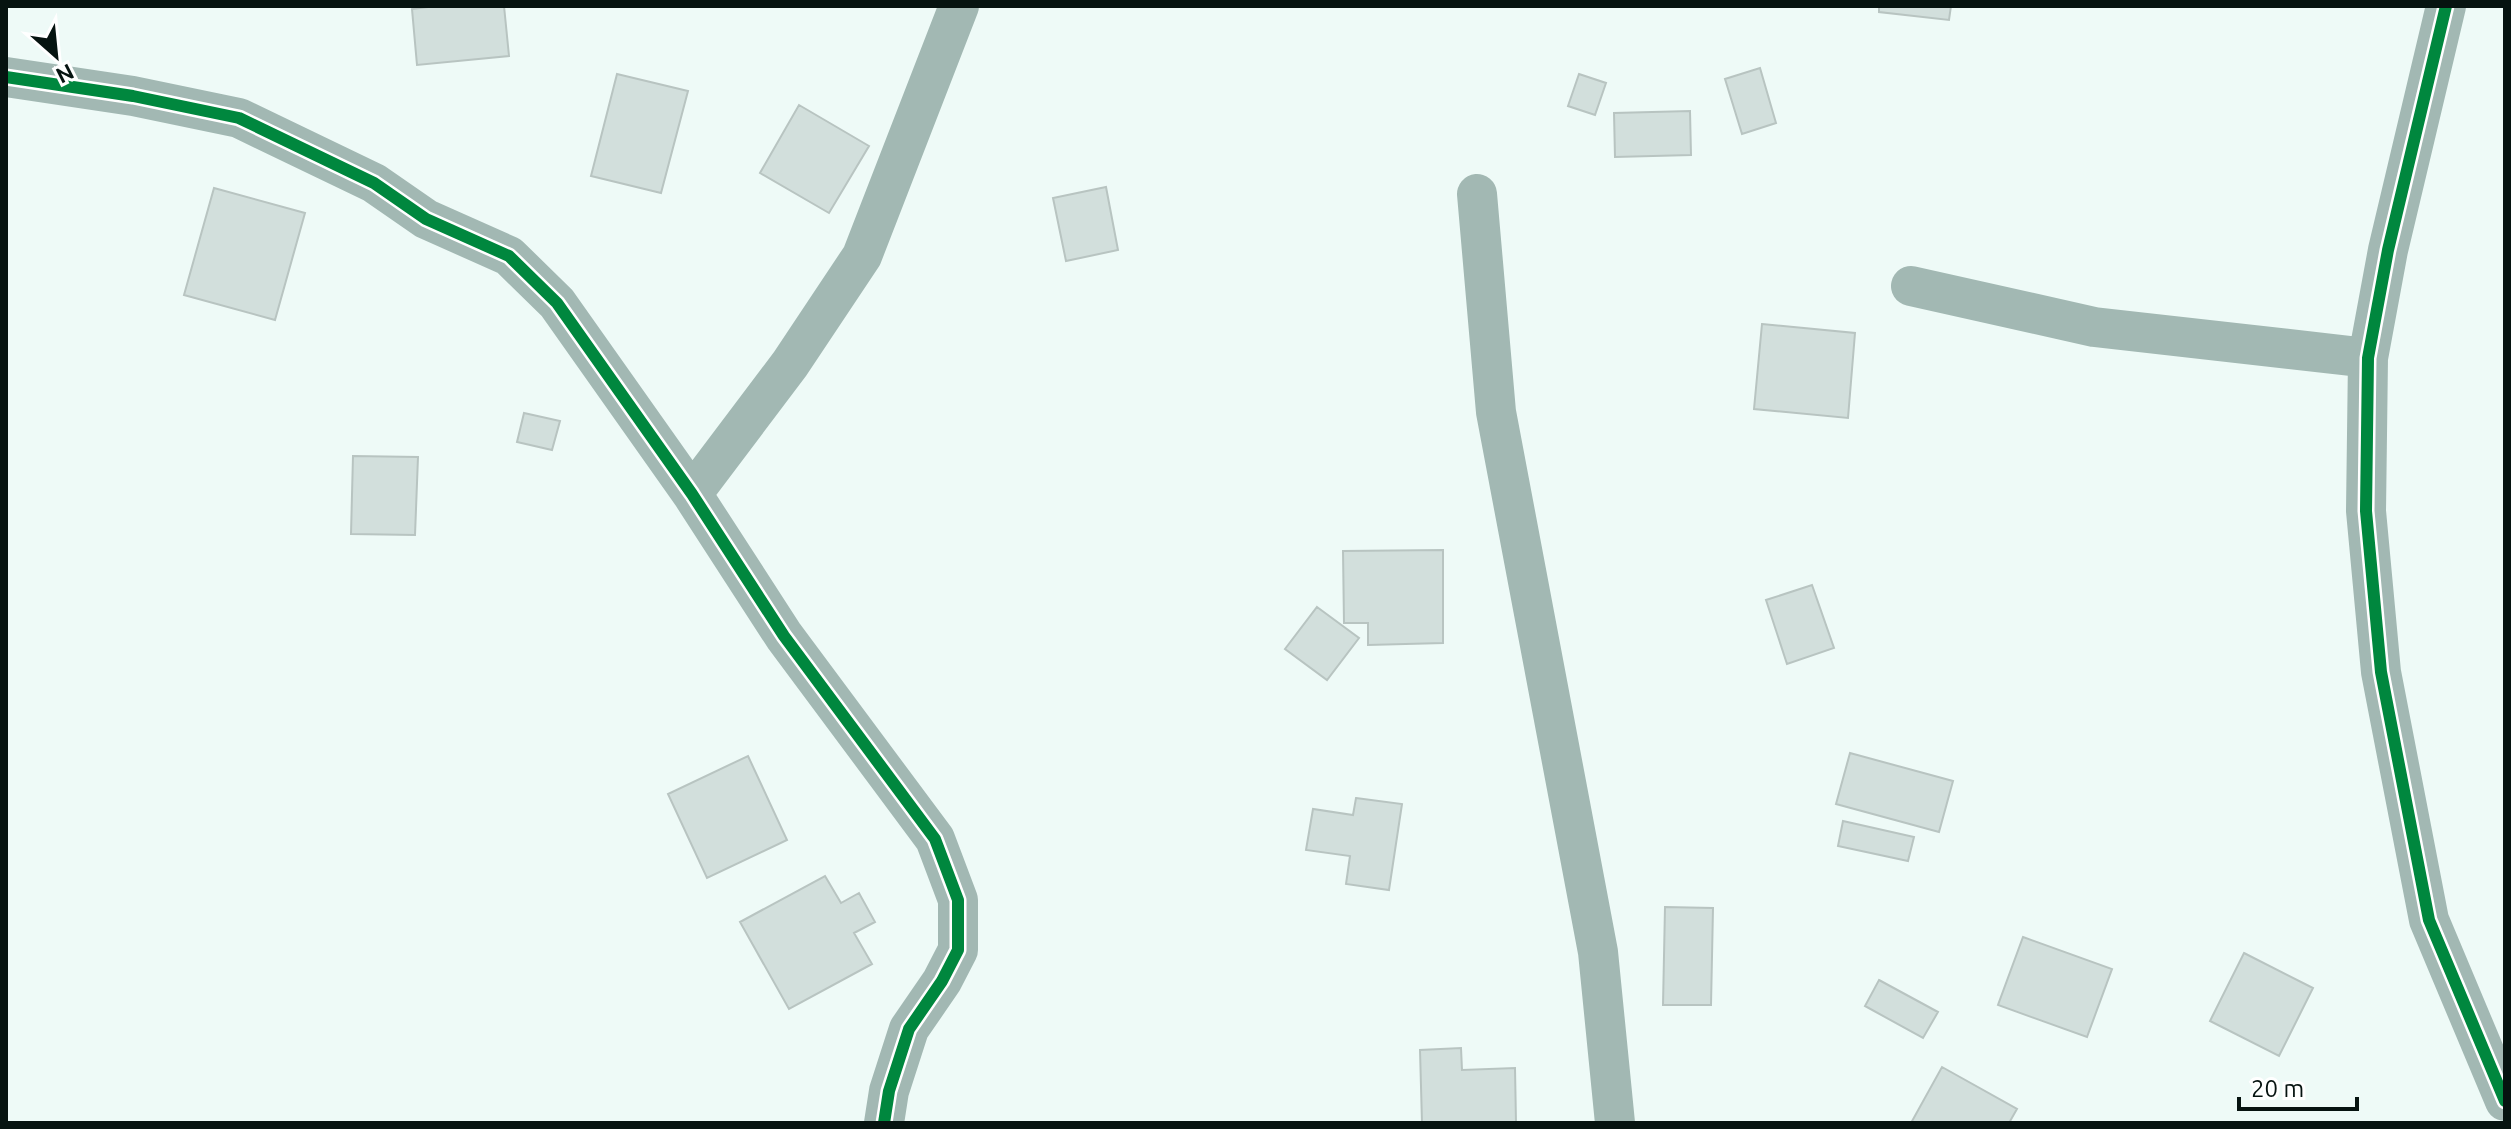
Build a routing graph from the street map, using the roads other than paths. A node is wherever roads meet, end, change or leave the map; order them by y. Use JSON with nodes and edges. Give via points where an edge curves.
{"nodes":[{"id":1,"x":959,"y":6,"type":"edge"},
{"id":2,"x":2446,"y":6,"type":"edge"},
{"id":3,"x":6,"y":77,"type":"edge"},
{"id":4,"x":1477,"y":194,"type":"dead end"},
{"id":5,"x":1911,"y":286,"type":"dead end"},
{"id":6,"x":2368,"y":358,"type":"junction"},
{"id":7,"x":692,"y":494,"type":"junction"},
{"id":8,"x":2505,"y":1101,"type":"edge"},
{"id":9,"x":884,"y":1123,"type":"edge"},
{"id":10,"x":1615,"y":1123,"type":"edge"}],
"edges":[{"from":1,"to":7,"type":"street","via":[[862,256],[790,364]]},
{"from":2,"to":6,"type":"street"},
{"from":3,"to":7,"type":"street","via":[[239,118],[374,183],[426,219],[509,256],[557,303]]},
{"from":4,"to":10,"type":"street","via":[[1496,412],[1598,952]]},
{"from":5,"to":6,"type":"street","via":[[2094,327]]},
{"from":6,"to":8,"type":"street","via":[[2366,511],[2381,672],[2429,920]]},
{"from":7,"to":9,"type":"street","via":[[784,636],[935,839],[958,900],[958,950],[909,1029]]}]}
